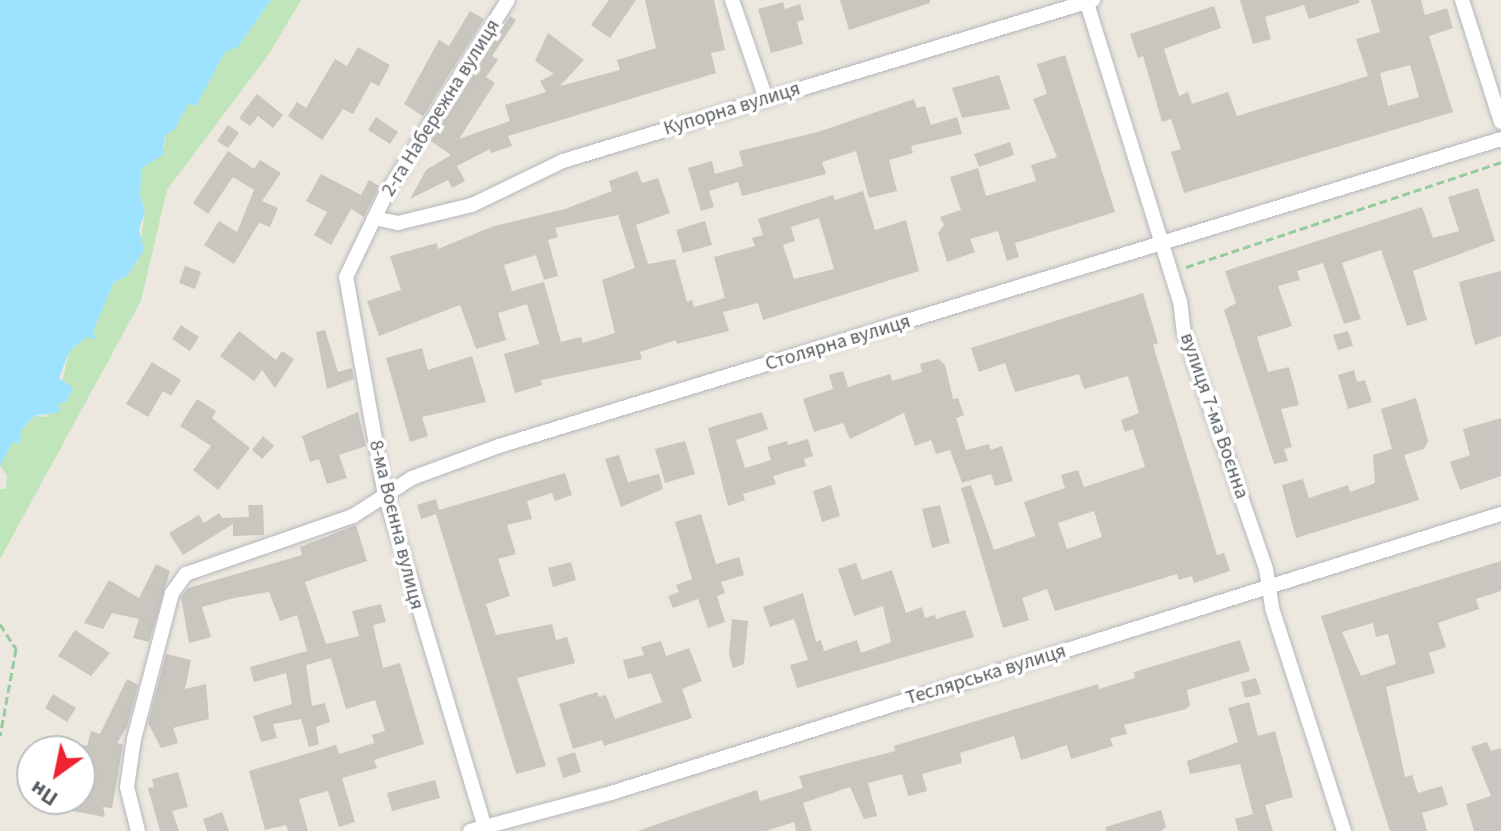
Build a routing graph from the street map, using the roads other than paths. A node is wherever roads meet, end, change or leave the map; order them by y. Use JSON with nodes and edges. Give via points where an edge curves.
{"nodes":[{"id":1,"x":508,"y":0,"type":"edge"},
{"id":2,"x":732,"y":0,"type":"edge"},
{"id":3,"x":1462,"y":0,"type":"edge"},
{"id":4,"x":1089,"y":1,"type":"edge"},
{"id":5,"x":766,"y":99,"type":"junction"},
{"id":6,"x":1501,"y":122,"type":"edge"},
{"id":7,"x":1501,"y":139,"type":"edge"},
{"id":8,"x":374,"y":218,"type":"junction"},
{"id":9,"x":1162,"y":246,"type":"junction"},
{"id":10,"x":385,"y":495,"type":"junction"},
{"id":11,"x":1501,"y":514,"type":"edge"},
{"id":12,"x":1270,"y":586,"type":"junction"},
{"id":13,"x":480,"y":829,"type":"edge"},
{"id":14,"x":138,"y":831,"type":"edge"},
{"id":15,"x":1344,"y":831,"type":"edge"}],
"edges":[{"from":1,"to":8,"type":"street","name":"2-га Набережна вулиця"},
{"from":2,"to":5,"type":"street"},
{"from":3,"to":6,"type":"street"},
{"from":4,"to":5,"type":"street","name":"Купорна вулиця"},
{"from":4,"to":9,"type":"street","name":"вулиця 7-ма Воєнна"},
{"from":5,"to":8,"type":"street","name":"Купорна вулиця","via":[[563,161],[472,205],[398,223]]},
{"from":7,"to":9,"type":"street","name":"Столярна вулиця"},
{"from":8,"to":10,"type":"street","name":"8-ма Воєнна вулиця","via":[[346,277]]},
{"from":9,"to":10,"type":"street","name":"Столярна вулиця","via":[[499,446],[412,478]]},
{"from":9,"to":12,"type":"street","name":"вулиця 7-ма Воєнна","via":[[1184,332]]},
{"from":10,"to":13,"type":"street","name":"8-ма Воєнна вулиця"},
{"from":10,"to":14,"type":"street","name":"Столярна вулиця","via":[[353,516],[186,574],[172,593],[134,739],[127,787]]},
{"from":11,"to":12,"type":"street","name":"Теслярська вулиця"},
{"from":12,"to":13,"type":"street","name":"Теслярська вулиця","via":[[611,793]]},
{"from":12,"to":15,"type":"street","name":"вулиця 7-ма Воєнна","via":[[1272,608]]}]}
